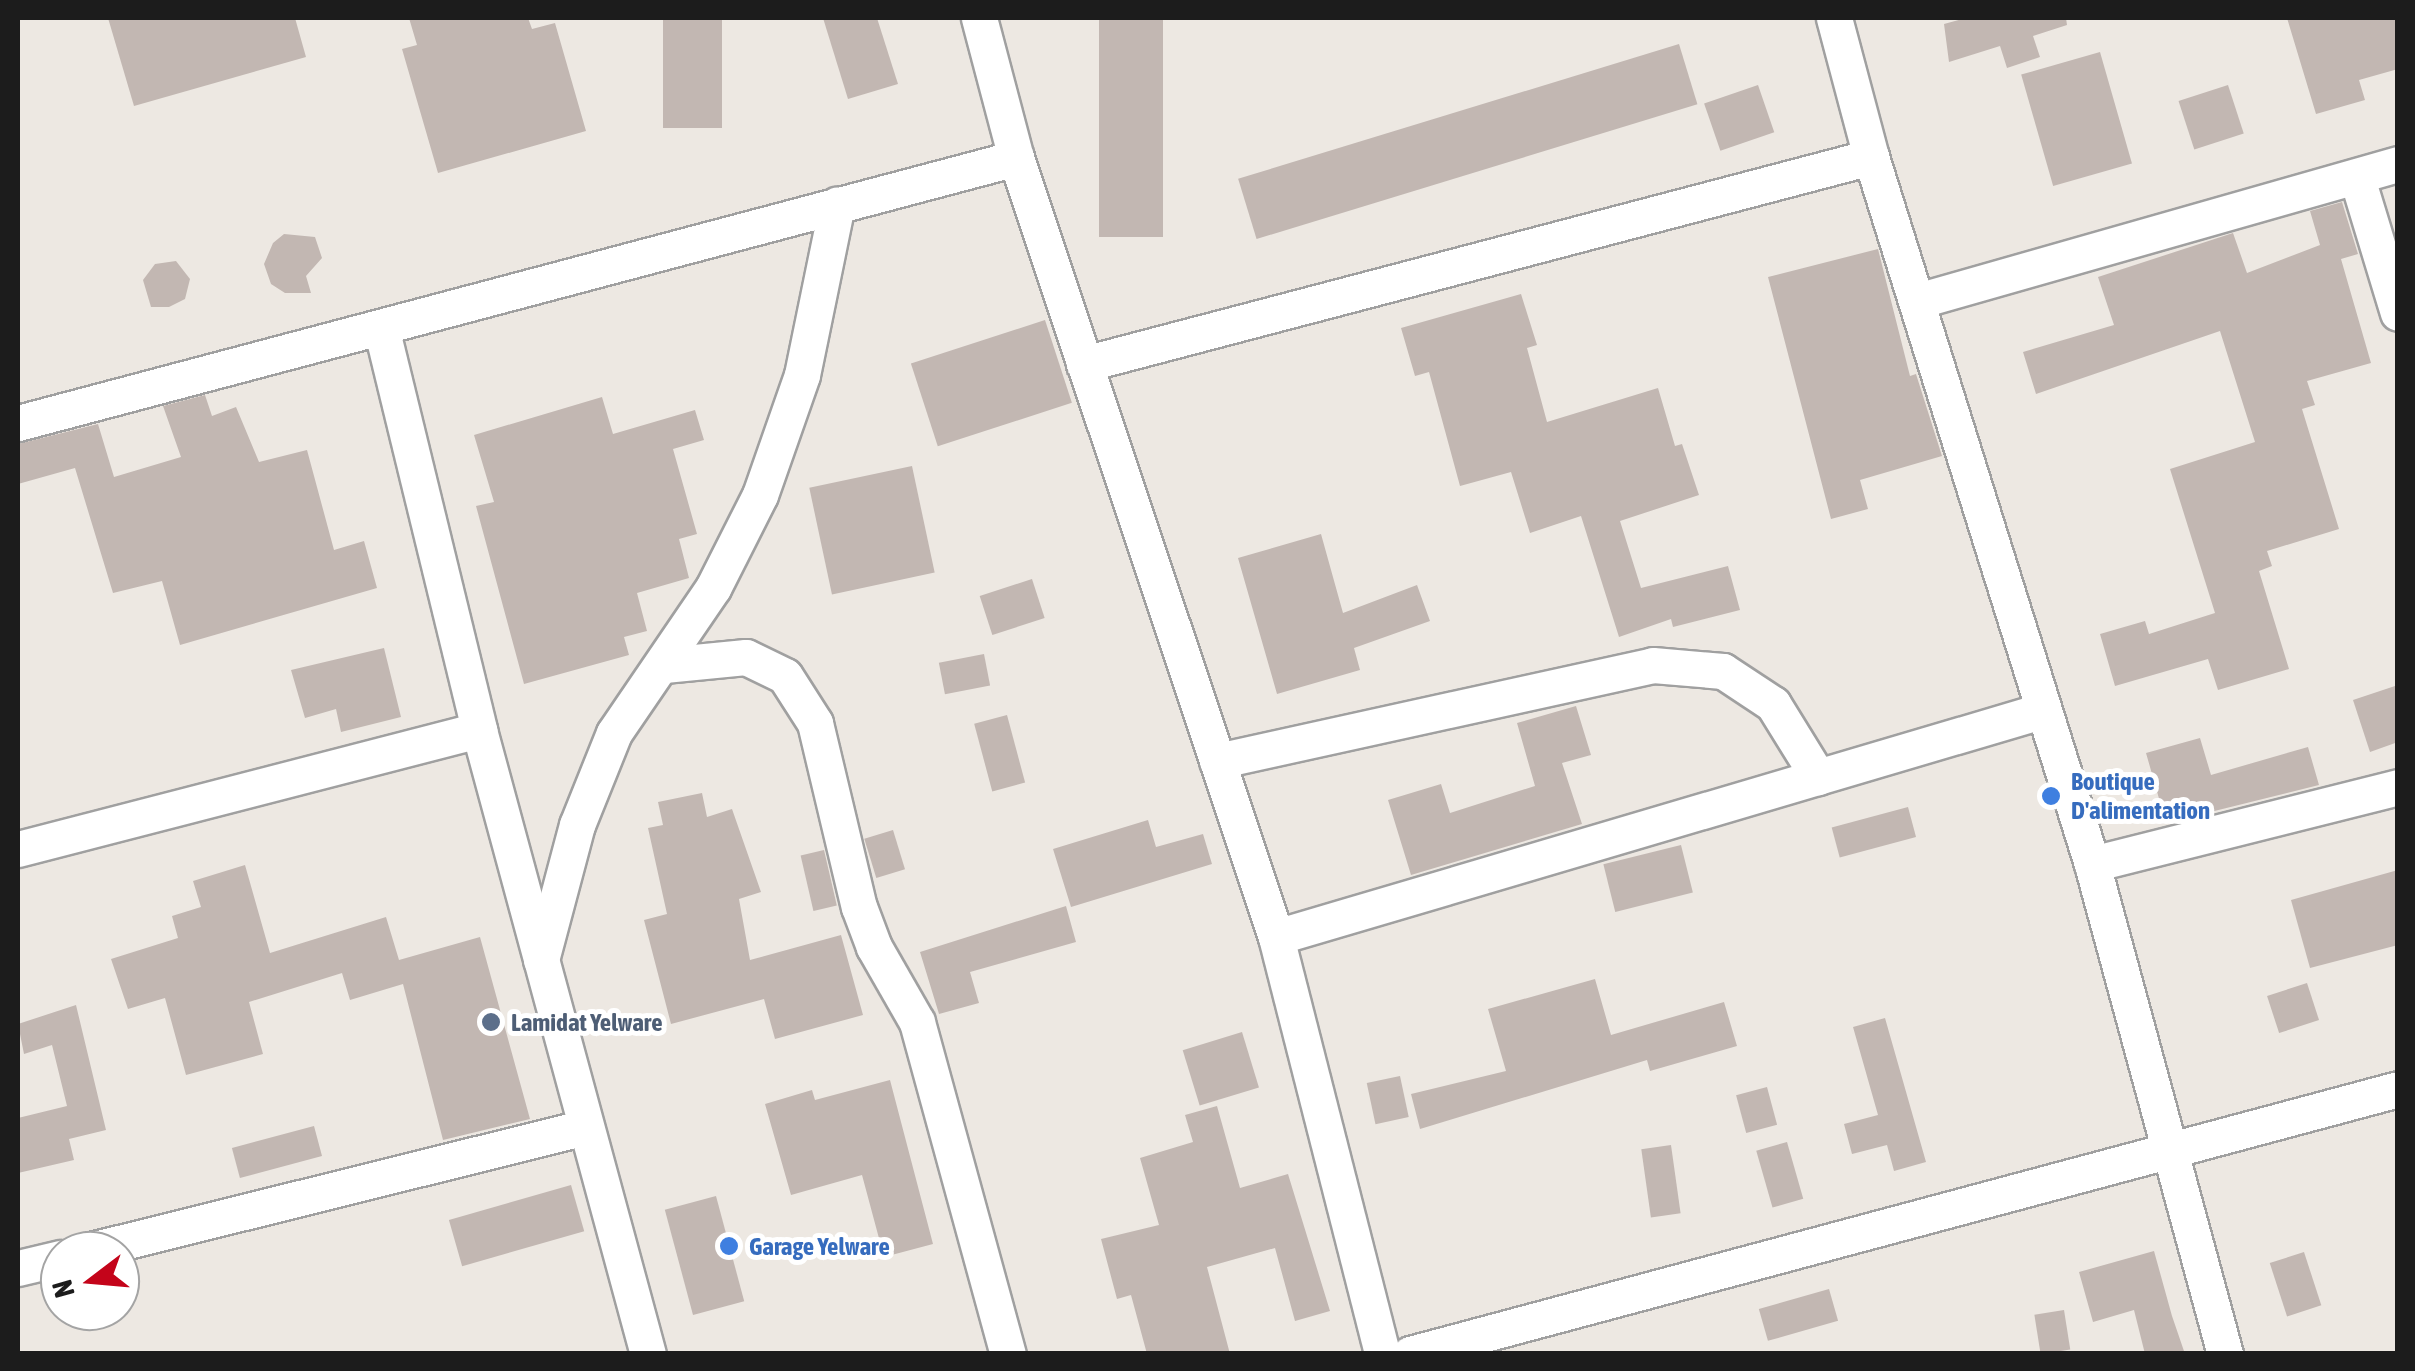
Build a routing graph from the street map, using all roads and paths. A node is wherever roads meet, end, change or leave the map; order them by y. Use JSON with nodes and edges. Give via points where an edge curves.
{"nodes":[{"id":1,"x":980,"y":18,"type":"edge"},
{"id":2,"x":1834,"y":18,"type":"edge"},
{"id":3,"x":1871,"y":156,"type":"junction"},
{"id":4,"x":1016,"y":158,"type":"junction"},
{"id":5,"x":2398,"y":164,"type":"edge"},
{"id":6,"x":2356,"y":178,"type":"junction"},
{"id":7,"x":838,"y":205,"type":"junction"},
{"id":8,"x":1916,"y":301,"type":"junction"},
{"id":9,"x":2398,"y":313,"type":"edge"},
{"id":10,"x":381,"y":327,"type":"junction"},
{"id":11,"x":1084,"y":364,"type":"junction"},
{"id":12,"x":18,"y":423,"type":"edge"},
{"id":13,"x":664,"y":665,"type":"junction"},
{"id":14,"x":2041,"y":711,"type":"junction"},
{"id":15,"x":479,"y":730,"type":"junction"},
{"id":16,"x":1217,"y":762,"type":"junction"},
{"id":17,"x":1818,"y":777,"type":"junction"},
{"id":18,"x":2398,"y":787,"type":"edge"},
{"id":19,"x":18,"y":850,"type":"edge"},
{"id":20,"x":2092,"y":864,"type":"junction"},
{"id":21,"x":1276,"y":936,"type":"junction"},
{"id":22,"x":541,"y":961,"type":"junction"},
{"id":23,"x":2398,"y":1090,"type":"edge"},
{"id":24,"x":586,"y":1128,"type":"junction"},
{"id":25,"x":2170,"y":1148,"type":"junction"},
{"id":26,"x":140,"y":1238,"type":"edge"},
{"id":27,"x":648,"y":1354,"type":"edge"},
{"id":28,"x":1008,"y":1354,"type":"edge"},
{"id":29,"x":1382,"y":1354,"type":"edge"},
{"id":30,"x":1410,"y":1354,"type":"edge"},
{"id":31,"x":2225,"y":1354,"type":"edge"}],
"edges":[{"from":1,"to":4,"type":"street"},
{"from":2,"to":3,"type":"street"},
{"from":3,"to":8,"type":"street"},
{"from":3,"to":11,"type":"street"},
{"from":4,"to":7,"type":"street"},
{"from":4,"to":11,"type":"street"},
{"from":5,"to":6,"type":"street"},
{"from":6,"to":8,"type":"street"},
{"from":6,"to":9,"type":"street"},
{"from":7,"to":10,"type":"street"},
{"from":7,"to":13,"type":"street","via":[[802,375],[760,495]]},
{"from":8,"to":14,"type":"street"},
{"from":10,"to":12,"type":"street"},
{"from":10,"to":15,"type":"street"},
{"from":11,"to":16,"type":"street"},
{"from":13,"to":22,"type":"street","via":[[614,734],[577,825]]},
{"from":13,"to":28,"type":"street","via":[[746,657],[785,676],[815,722],[859,907],[916,1022]]},
{"from":14,"to":17,"type":"street"},
{"from":14,"to":20,"type":"street"},
{"from":15,"to":19,"type":"street"},
{"from":15,"to":22,"type":"street"},
{"from":16,"to":17,"type":"street","via":[[1652,665],[1722,671],[1773,704]]},
{"from":16,"to":21,"type":"street"},
{"from":17,"to":21,"type":"street"},
{"from":18,"to":20,"type":"street"},
{"from":20,"to":25,"type":"street"},
{"from":21,"to":29,"type":"street"},
{"from":22,"to":24,"type":"street"},
{"from":23,"to":25,"type":"street"},
{"from":24,"to":26,"type":"street"},
{"from":24,"to":27,"type":"street"},
{"from":25,"to":30,"type":"street"},
{"from":25,"to":31,"type":"street"}]}
